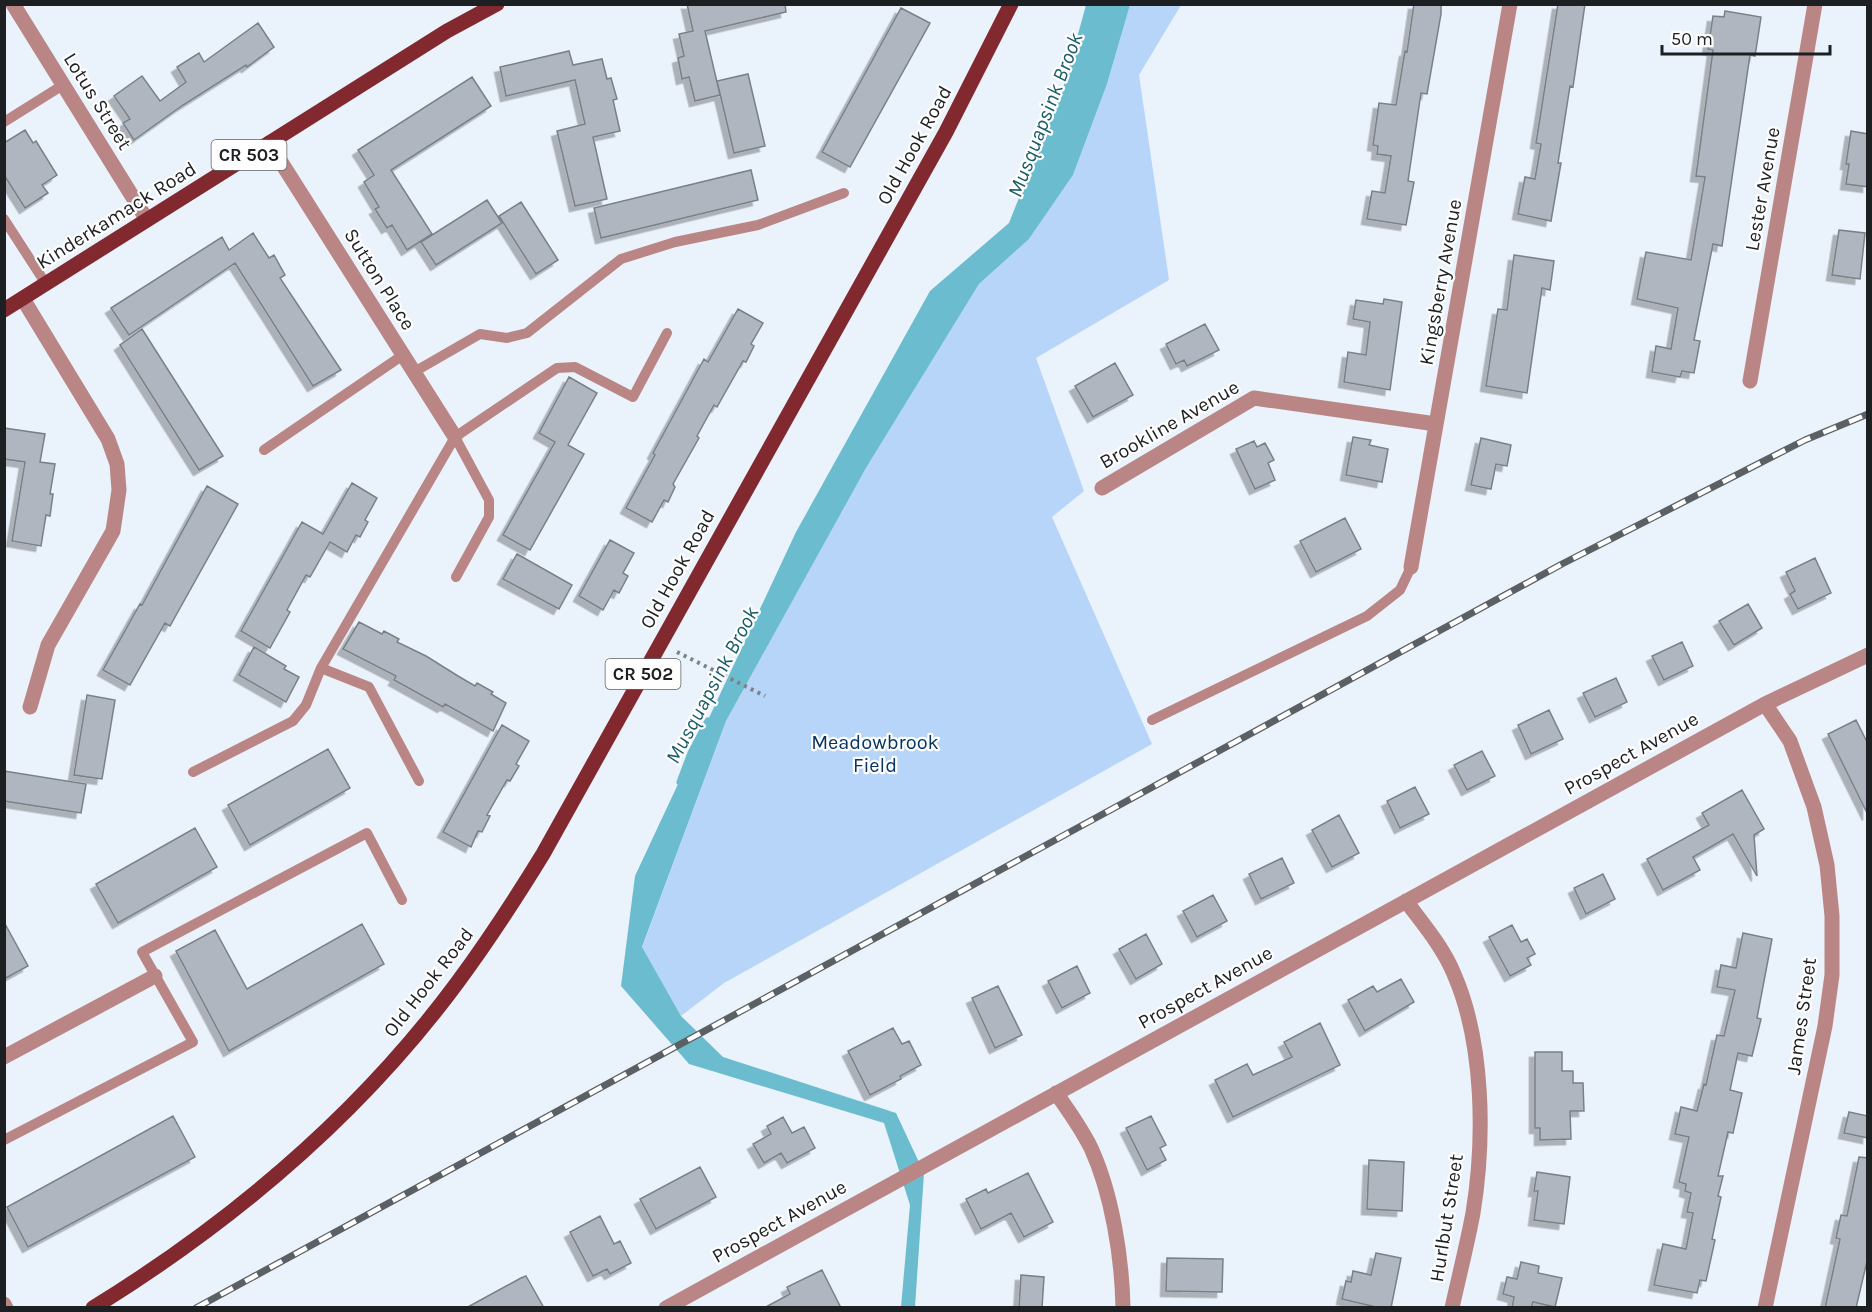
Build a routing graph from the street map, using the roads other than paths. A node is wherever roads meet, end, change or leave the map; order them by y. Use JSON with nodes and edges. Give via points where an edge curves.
{"nodes":[{"id":1,"x":13,"y":4,"type":"edge"},
{"id":2,"x":497,"y":4,"type":"edge"},
{"id":3,"x":1011,"y":4,"type":"edge"},
{"id":4,"x":1510,"y":4,"type":"edge"},
{"id":5,"x":1815,"y":4,"type":"edge"},
{"id":6,"x":63,"y":86,"type":"junction"},
{"id":7,"x":4,"y":122,"type":"edge"},
{"id":8,"x":269,"y":143,"type":"junction"},
{"id":9,"x":844,"y":193,"type":"dead end"},
{"id":10,"x":4,"y":219,"type":"edge"},
{"id":11,"x":147,"y":220,"type":"junction"},
{"id":12,"x":46,"y":285,"type":"junction"},
{"id":13,"x":23,"y":299,"type":"junction"},
{"id":14,"x":4,"y":310,"type":"edge"},
{"id":15,"x":667,"y":333,"type":"dead end"},
{"id":16,"x":403,"y":355,"type":"junction"},
{"id":17,"x":414,"y":372,"type":"junction"},
{"id":18,"x":1750,"y":381,"type":"dead end"},
{"id":19,"x":1436,"y":424,"type":"junction"},
{"id":20,"x":455,"y":437,"type":"junction"},
{"id":21,"x":264,"y":450,"type":"dead end"},
{"id":22,"x":1102,"y":488,"type":"dead end"},
{"id":23,"x":1411,"y":567,"type":"joint"},
{"id":24,"x":456,"y":577,"type":"dead end"},
{"id":25,"x":1868,"y":655,"type":"edge"},
{"id":26,"x":321,"y":668,"type":"junction"},
{"id":27,"x":1765,"y":704,"type":"junction"},
{"id":28,"x":30,"y":706,"type":"dead end"},
{"id":29,"x":1152,"y":720,"type":"dead end"},
{"id":30,"x":193,"y":772,"type":"dead end"},
{"id":31,"x":419,"y":782,"type":"dead end"},
{"id":32,"x":402,"y":900,"type":"dead end"},
{"id":33,"x":1406,"y":901,"type":"junction"},
{"id":34,"x":155,"y":976,"type":"junction"},
{"id":35,"x":4,"y":1058,"type":"edge"},
{"id":36,"x":1056,"y":1093,"type":"junction"},
{"id":37,"x":4,"y":1140,"type":"edge"},
{"id":38,"x":93,"y":1308,"type":"edge"},
{"id":39,"x":666,"y":1308,"type":"edge"},
{"id":40,"x":1123,"y":1308,"type":"edge"},
{"id":41,"x":1452,"y":1308,"type":"edge"},
{"id":42,"x":1765,"y":1308,"type":"edge"}],
"edges":[{"from":1,"to":6,"type":"street","name":"Lotus Street"},
{"from":2,"to":8,"type":"main road","name":"Kinderkamack Road","number":"CR 503"},
{"from":3,"to":38,"type":"main road","name":"Old Hook Road","number":"CR 502","via":[[946,132],[508,911],[400,1053],[338,1118],[229,1213]]},
{"from":4,"to":19,"type":"street","name":"Kingsberry Avenue"},
{"from":5,"to":18,"type":"street","name":"Lester Avenue"},
{"from":6,"to":7,"type":"lane"},
{"from":6,"to":11,"type":"street","name":"Lotus Street"},
{"from":8,"to":11,"type":"main road","name":"Kinderkamack Road","number":"CR 503"},
{"from":8,"to":16,"type":"street","name":"Sutton Place"},
{"from":9,"to":17,"type":"lane","via":[[758,225],[675,242],[621,260],[527,333],[507,338],[480,334]]},
{"from":10,"to":12,"type":"lane"},
{"from":11,"to":12,"type":"main road","name":"Kinderkamack Road","number":"CR 503"},
{"from":12,"to":13,"type":"main road","name":"Kinderkamack Road","number":"CR 503"},
{"from":13,"to":14,"type":"main road","name":"Kinderkamack Road","number":"CR 503"},
{"from":13,"to":28,"type":"street","via":[[108,439],[117,464],[119,490],[113,531],[48,645]]},
{"from":15,"to":20,"type":"lane","via":[[633,397],[575,367],[557,368]]},
{"from":16,"to":17,"type":"street","name":"Sutton Place"},
{"from":16,"to":21,"type":"lane"},
{"from":17,"to":20,"type":"street","name":"Sutton Place"},
{"from":19,"to":22,"type":"street","name":"Brookline Avenue","via":[[1254,398]]},
{"from":19,"to":23,"type":"street","name":"Kingsberry Avenue"},
{"from":20,"to":24,"type":"lane","via":[[489,500],[489,517]]},
{"from":20,"to":26,"type":"lane"},
{"from":23,"to":29,"type":"lane","via":[[1400,590],[1367,616]]},
{"from":25,"to":27,"type":"street","name":"Prospect Avenue"},
{"from":26,"to":30,"type":"lane","via":[[306,705],[293,721]]},
{"from":26,"to":31,"type":"lane","via":[[369,687]]},
{"from":27,"to":33,"type":"street","name":"Prospect Avenue"},
{"from":27,"to":42,"type":"street","name":"James Street","via":[[1790,741],[1814,807],[1827,865],[1832,975],[1825,1026]]},
{"from":32,"to":34,"type":"lane","via":[[367,833],[142,952]]},
{"from":33,"to":36,"type":"street","name":"Prospect Avenue"},
{"from":33,"to":41,"type":"street","name":"Hurlbut Street","via":[[1453,971],[1473,1040],[1479,1097],[1479,1155],[1473,1212]]},
{"from":34,"to":35,"type":"street"},
{"from":34,"to":37,"type":"lane","via":[[193,1042]]},
{"from":36,"to":39,"type":"street","name":"Prospect Avenue"},
{"from":36,"to":40,"type":"street","via":[[1091,1149],[1104,1186],[1117,1242]]}]}
